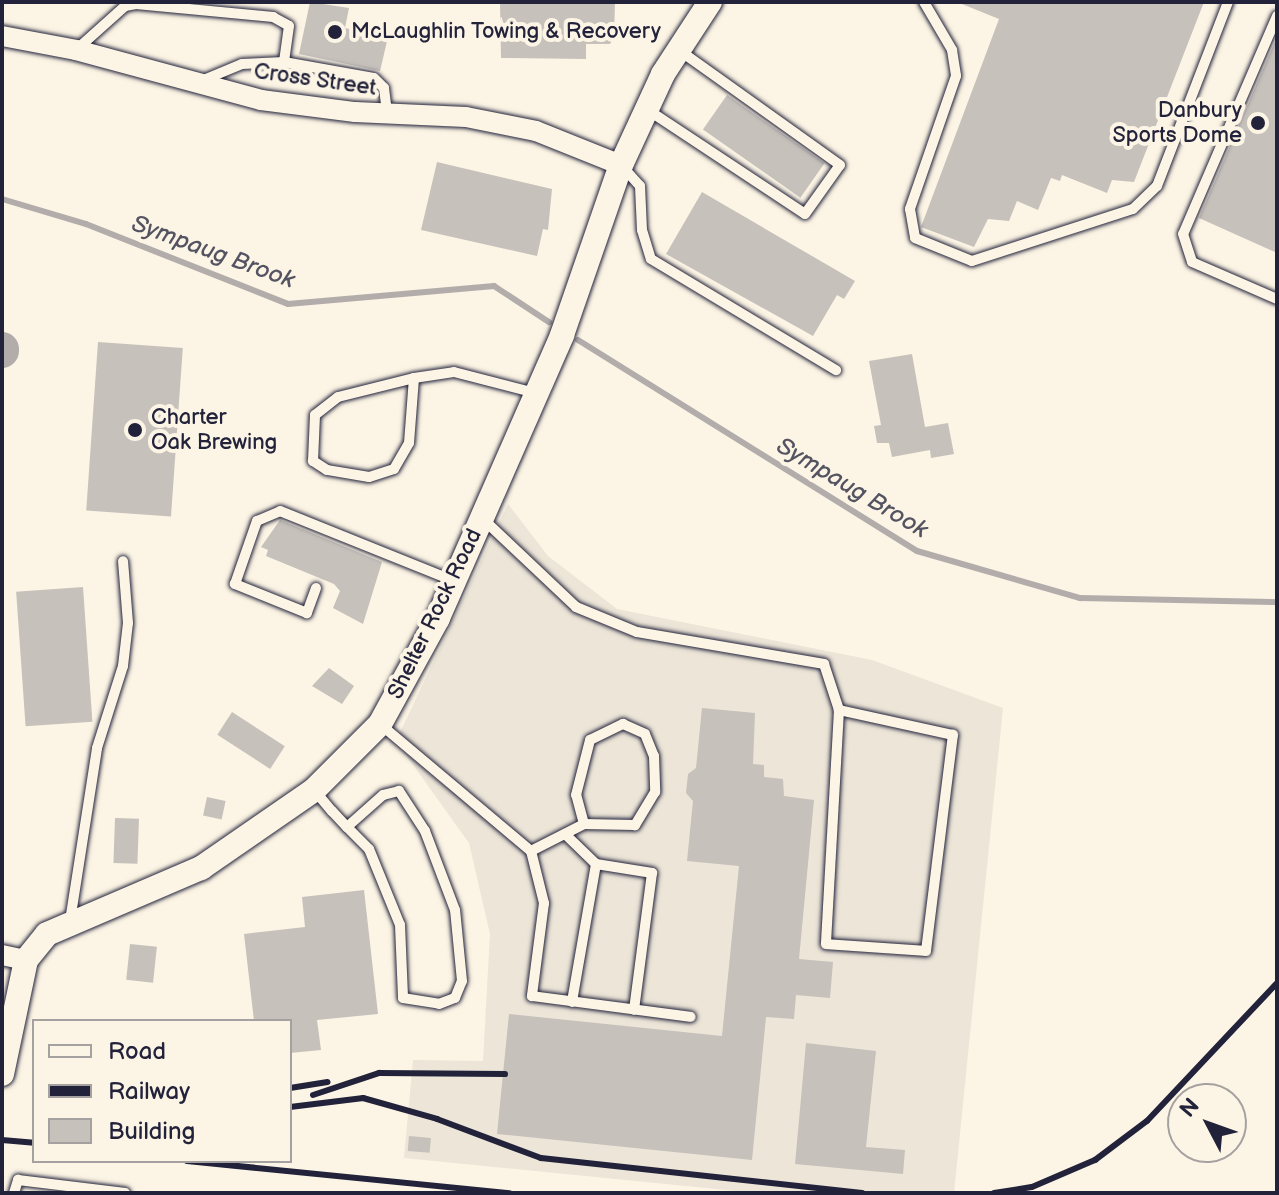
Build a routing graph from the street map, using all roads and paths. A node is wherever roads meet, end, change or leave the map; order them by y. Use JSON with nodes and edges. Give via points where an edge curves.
{"nodes":[{"id":1,"x":710,"y":2,"type":"edge"},
{"id":2,"x":924,"y":2,"type":"edge"},
{"id":3,"x":1228,"y":2,"type":"edge"},
{"id":4,"x":1277,"y":16,"type":"edge"},
{"id":5,"x":2,"y":36,"type":"edge"},
{"id":6,"x":76,"y":50,"type":"junction"},
{"id":7,"x":678,"y":50,"type":"junction"},
{"id":8,"x":284,"y":62,"type":"junction"},
{"id":9,"x":198,"y":82,"type":"junction"},
{"id":10,"x":647,"y":108,"type":"junction"},
{"id":11,"x":387,"y":114,"type":"junction"},
{"id":12,"x":621,"y":165,"type":"junction"},
{"id":13,"x":1277,"y":299,"type":"edge"},
{"id":14,"x":836,"y":370,"type":"dead end"},
{"id":15,"x":414,"y":378,"type":"junction"},
{"id":16,"x":537,"y":393,"type":"junction"},
{"id":17,"x":482,"y":517,"type":"junction"},
{"id":18,"x":123,"y":561,"type":"dead end"},
{"id":19,"x":454,"y":581,"type":"junction"},
{"id":20,"x":316,"y":588,"type":"dead end"},
{"id":21,"x":839,"y":710,"type":"junction"},
{"id":22,"x":380,"y":724,"type":"junction"},
{"id":23,"x":314,"y":790,"type":"junction"},
{"id":24,"x":584,"y":824,"type":"junction"},
{"id":25,"x":347,"y":827,"type":"junction"},
{"id":26,"x":565,"y":834,"type":"junction"},
{"id":27,"x":531,"y":851,"type":"junction"},
{"id":28,"x":596,"y":864,"type":"junction"},
{"id":29,"x":70,"y":921,"type":"junction"},
{"id":30,"x":14,"y":958,"type":"edge"},
{"id":31,"x":572,"y":1002,"type":"junction"},
{"id":32,"x":634,"y":1010,"type":"junction"},
{"id":33,"x":691,"y":1017,"type":"dead end"},
{"id":34,"x":2,"y":1074,"type":"edge"},
{"id":35,"x":14,"y":1193,"type":"edge"},
{"id":36,"x":125,"y":1193,"type":"edge"}],
"edges":[{"from":1,"to":7,"type":"street","name":"Shelter Rock Road"},
{"from":2,"to":3,"type":"lane","via":[[952,50],[956,76],[910,209],[915,238],[972,261],[1133,209],[1157,186]]},
{"from":4,"to":13,"type":"lane","via":[[1183,234],[1192,262]]},
{"from":5,"to":6,"type":"street","name":"Cross Street"},
{"from":6,"to":8,"type":"lane","via":[[125,6],[136,4],[273,17],[289,26]]},
{"from":6,"to":9,"type":"street","name":"Cross Street"},
{"from":7,"to":10,"type":"street","name":"Shelter Rock Road"},
{"from":7,"to":10,"type":"lane","via":[[840,165],[805,214]]},
{"from":8,"to":9,"type":"lane","via":[[242,64]]},
{"from":8,"to":11,"type":"lane","via":[[374,78],[384,88]]},
{"from":9,"to":11,"type":"street","name":"Cross Street","via":[[261,100]]},
{"from":10,"to":12,"type":"street","name":"Shelter Rock Road"},
{"from":11,"to":12,"type":"street","name":"Cross Street","via":[[466,117],[536,131]]},
{"from":12,"to":14,"type":"lane","via":[[640,186],[642,230],[651,259]]},
{"from":12,"to":16,"type":"street","name":"Shelter Rock Road"},
{"from":15,"to":15,"type":"lane","via":[[338,397],[315,415],[313,461],[327,470],[369,477],[394,469],[409,443]]},
{"from":15,"to":16,"type":"lane","via":[[454,372]]},
{"from":16,"to":17,"type":"street","name":"Shelter Rock Road"},
{"from":17,"to":19,"type":"street","name":"Shelter Rock Road"},
{"from":17,"to":21,"type":"lane","via":[[576,607],[637,632],[824,664]]},
{"from":18,"to":29,"type":"lane","via":[[128,623],[123,666],[97,748]]},
{"from":19,"to":20,"type":"lane","via":[[280,511],[257,521],[235,584],[307,613]]},
{"from":19,"to":22,"type":"street","name":"Shelter Rock Road"},
{"from":21,"to":21,"type":"lane","via":[[826,944],[926,951],[953,735]]},
{"from":22,"to":23,"type":"street","name":"Shelter Rock Road"},
{"from":22,"to":27,"type":"lane"},
{"from":23,"to":25,"type":"lane"},
{"from":23,"to":29,"type":"street","name":"Shelter Rock Road","via":[[201,868]]},
{"from":24,"to":24,"type":"lane","via":[[576,795],[590,740],[623,724],[645,734],[654,756],[655,792],[635,825]]},
{"from":24,"to":26,"type":"lane"},
{"from":25,"to":25,"type":"lane","via":[[369,849],[400,925],[403,998],[439,1004],[455,998],[462,981],[455,910],[425,831],[399,791],[383,795]]},
{"from":26,"to":27,"type":"lane"},
{"from":26,"to":28,"type":"lane"},
{"from":27,"to":31,"type":"lane","via":[[544,903],[532,996]]},
{"from":28,"to":31,"type":"lane"},
{"from":28,"to":32,"type":"lane","via":[[652,873]]},
{"from":29,"to":30,"type":"street","name":"Shelter Rock Road"},
{"from":30,"to":34,"type":"street","name":"Shelter Rock Road"},
{"from":31,"to":32,"type":"lane"},
{"from":32,"to":33,"type":"lane"},
{"from":35,"to":36,"type":"lane","via":[[18,1180]]}]}
